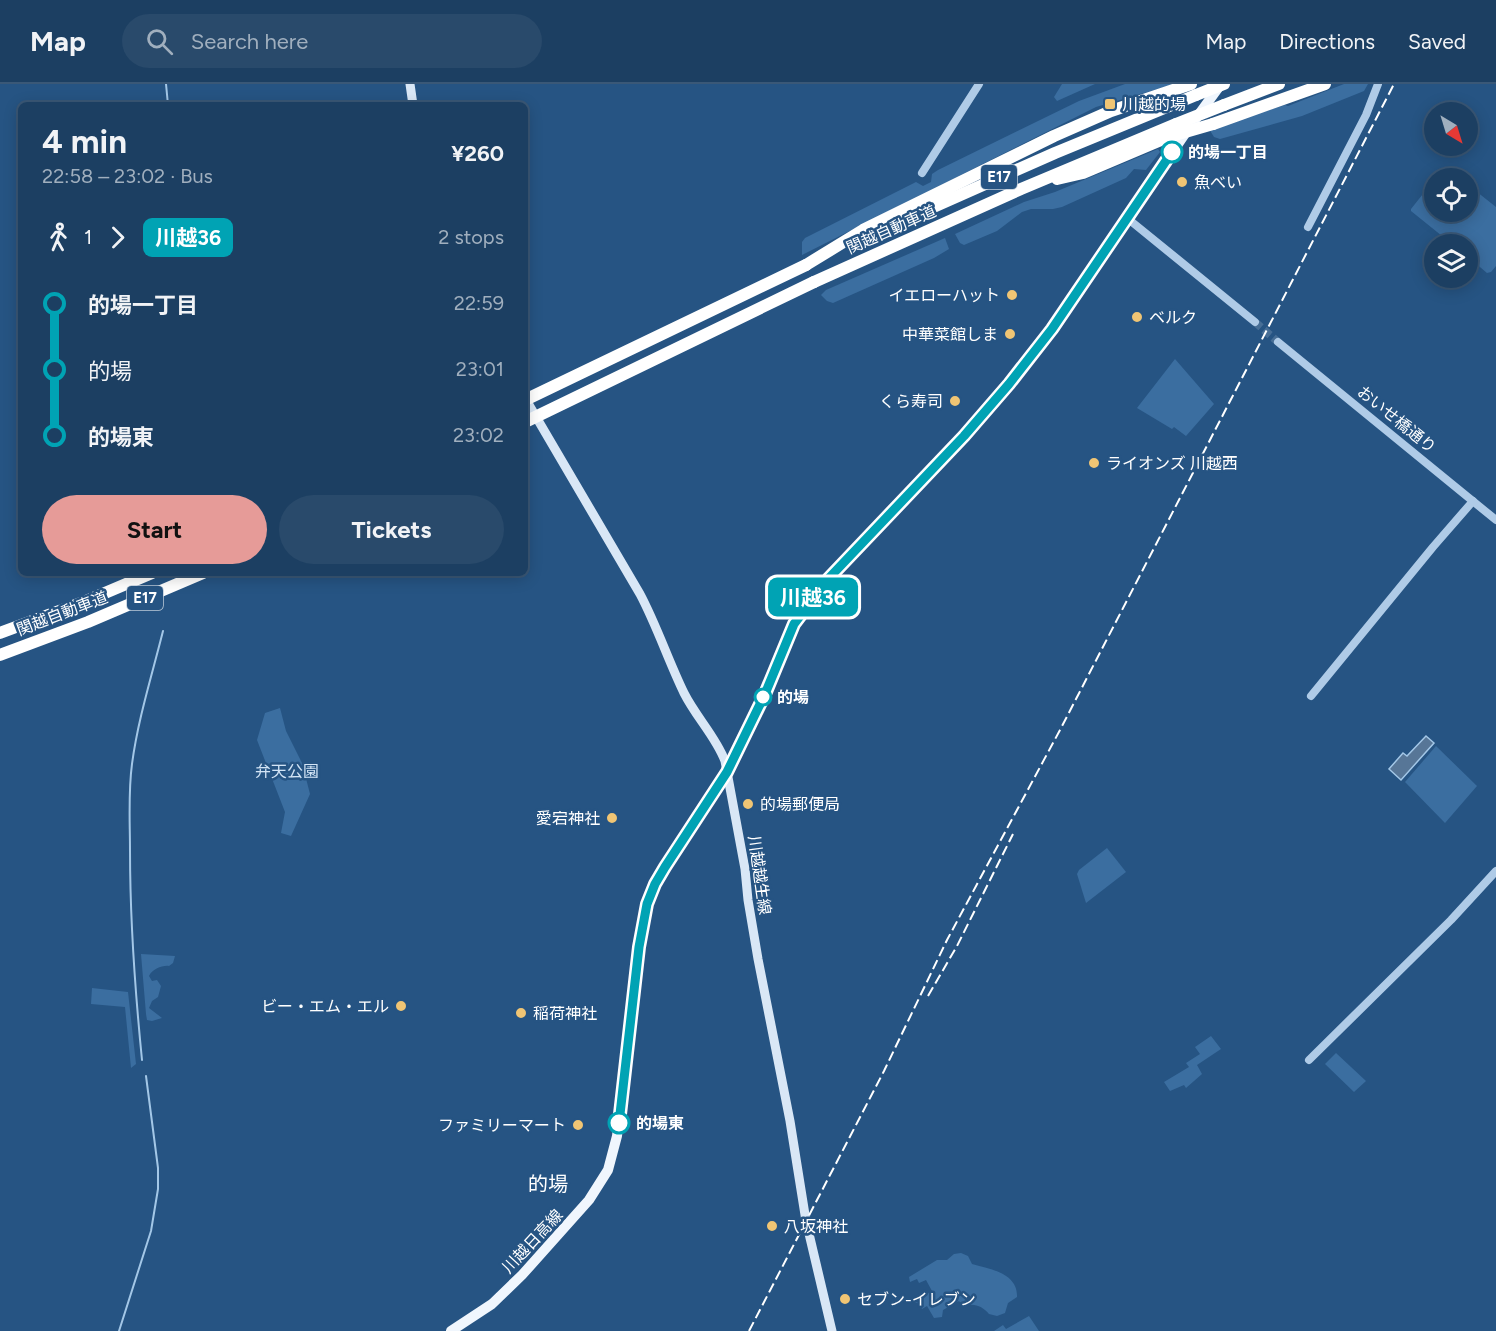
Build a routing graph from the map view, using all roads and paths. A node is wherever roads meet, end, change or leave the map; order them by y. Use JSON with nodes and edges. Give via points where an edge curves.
{"nodes":[{"id":1,"x":410,"y":84,"type":"edge"},
{"id":2,"x":979,"y":84,"type":"edge"},
{"id":3,"x":1222,"y":84,"type":"edge"},
{"id":4,"x":1279,"y":84,"type":"edge"},
{"id":5,"x":1325,"y":84,"type":"edge"},
{"id":6,"x":1378,"y":84,"type":"edge"},
{"id":7,"x":1193,"y":89,"type":"edge"},
{"id":8,"x":413,"y":102,"type":"edge"},
{"id":9,"x":922,"y":173,"type":"dead end"},
{"id":10,"x":1022,"y":189,"type":"junction"},
{"id":11,"x":1127,"y":218,"type":"junction"},
{"id":12,"x":1308,"y":227,"type":"dead end"},
{"id":13,"x":806,"y":265,"type":"junction"},
{"id":14,"x":1255,"y":322,"type":"tunnel mouth"},
{"id":15,"x":1278,"y":342,"type":"tunnel mouth"},
{"id":16,"x":528,"y":398,"type":"edge"},
{"id":17,"x":528,"y":404,"type":"edge"},
{"id":18,"x":528,"y":421,"type":"edge"},
{"id":19,"x":1473,"y":501,"type":"junction"},
{"id":20,"x":1496,"y":520,"type":"edge"},
{"id":21,"x":145,"y":576,"type":"edge"},
{"id":22,"x":196,"y":576,"type":"edge"},
{"id":23,"x":0,"y":633,"type":"edge"},
{"id":24,"x":0,"y":655,"type":"edge"},
{"id":25,"x":1311,"y":696,"type":"dead end"},
{"id":26,"x":727,"y":772,"type":"junction"},
{"id":27,"x":1496,"y":871,"type":"edge"},
{"id":28,"x":1309,"y":1060,"type":"dead end"},
{"id":29,"x":451,"y":1331,"type":"edge"},
{"id":30,"x":832,"y":1331,"type":"edge"}],
"edges":[{"from":1,"to":8,"type":"main road"},
{"from":2,"to":9,"type":"street"},
{"from":3,"to":7,"type":"highway","name":"関越自動車道","number":"E17","bridge":true},
{"from":3,"to":11,"type":"main road","name":"川越日高線"},
{"from":4,"to":10,"type":"highway","name":"関越自動車道","number":"E17","bridge":true},
{"from":5,"to":10,"type":"highway","bridge":true,"via":[[1168,137],[1083,173]]},
{"from":6,"to":12,"type":"street"},
{"from":7,"to":13,"type":"highway","name":"関越自動車道","number":"E17"},
{"from":7,"to":13,"type":"highway","via":[[1111,111],[1054,136],[863,230]]},
{"from":10,"to":18,"type":"highway","name":"関越自動車道","number":"E17","bridge":true,"via":[[814,282]]},
{"from":11,"to":14,"type":"street"},
{"from":11,"to":26,"type":"main road","name":"川越日高線","via":[[1052,329],[1009,384],[804,609]]},
{"from":13,"to":16,"type":"highway","name":"関越自動車道","number":"E17","bridge":true},
{"from":15,"to":19,"type":"street","name":"おいせ橋通り"},
{"from":17,"to":26,"type":"main road","name":"川越越生線","via":[[640,594],[697,718],[721,751]]},
{"from":19,"to":20,"type":"street","name":"おいせ橋通り"},
{"from":19,"to":25,"type":"street"},
{"from":21,"to":23,"type":"highway","name":"関越自動車道","number":"E17"},
{"from":22,"to":24,"type":"highway","name":"関越自動車道","number":"E17"},
{"from":26,"to":29,"type":"main road","name":"川越日高線","via":[[665,867],[647,904],[617,1136],[603,1181],[512,1285],[492,1304]]},
{"from":26,"to":30,"type":"main road","name":"川越越生線","via":[[806,1221]]},
{"from":27,"to":28,"type":"street"}]}
